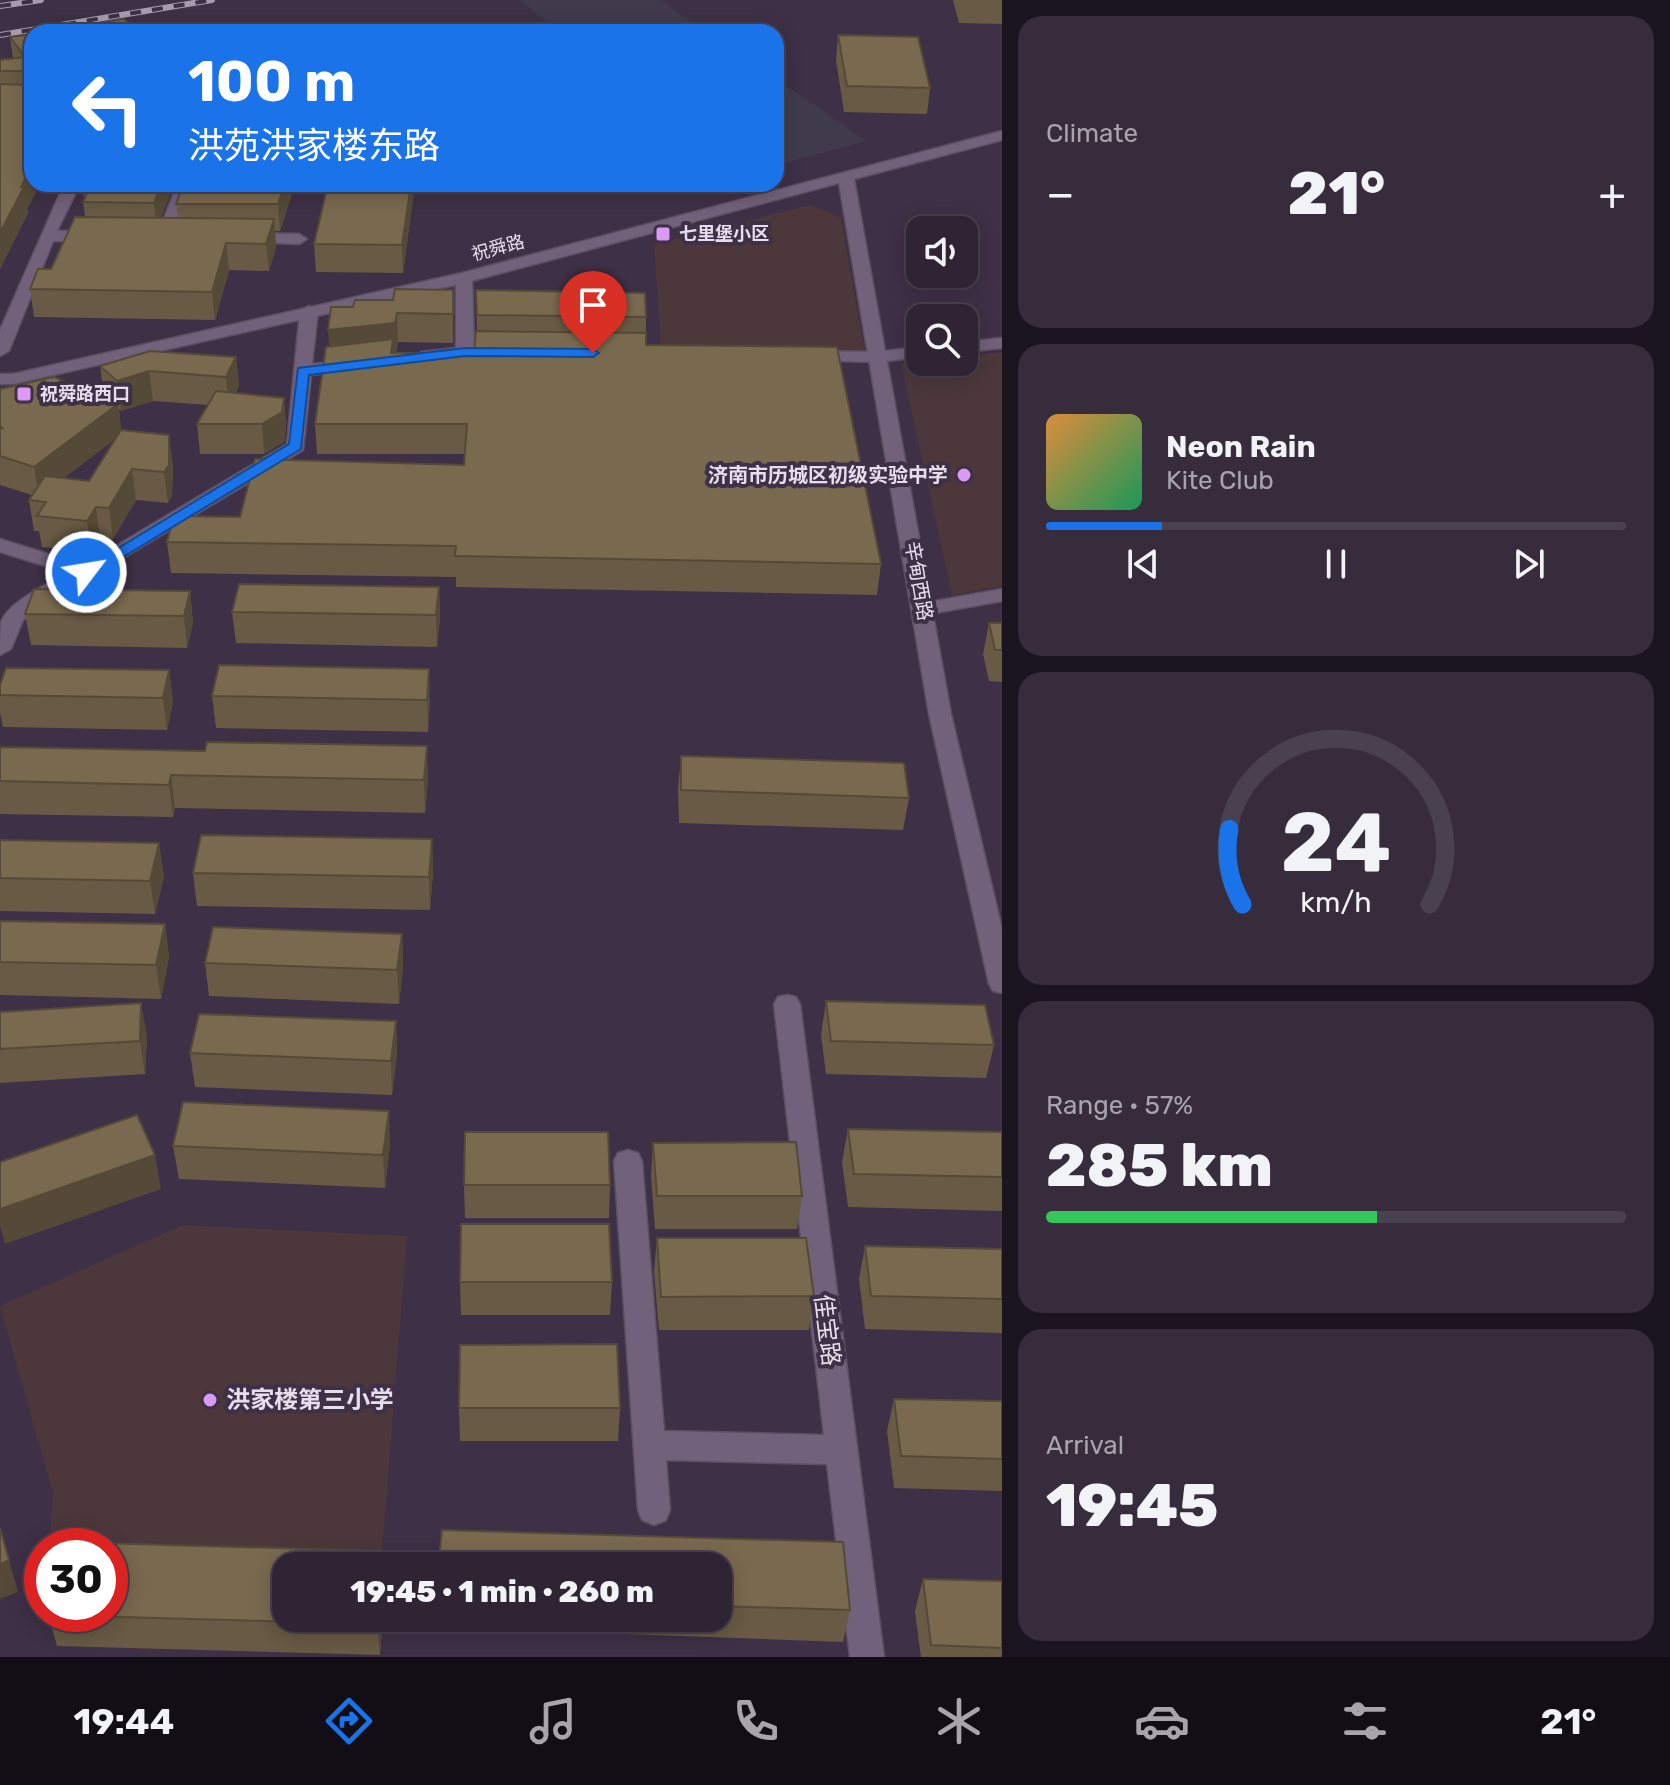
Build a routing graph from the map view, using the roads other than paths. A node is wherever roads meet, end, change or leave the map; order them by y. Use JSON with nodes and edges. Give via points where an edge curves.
{"nodes":[{"id":1,"x":1002,"y":135,"type":"edge"},
{"id":2,"x":846,"y":176,"type":"junction"},
{"id":3,"x":68,"y":192,"type":"edge"},
{"id":4,"x":182,"y":192,"type":"edge"},
{"id":5,"x":47,"y":236,"type":"junction"},
{"id":6,"x":121,"y":237,"type":"edge"},
{"id":7,"x":165,"y":237,"type":"edge"},
{"id":8,"x":225,"y":238,"type":"edge"},
{"id":9,"x":299,"y":239,"type":"dead end"},
{"id":10,"x":464,"y":278,"type":"junction"},
{"id":11,"x":309,"y":311,"type":"junction"},
{"id":12,"x":1002,"y":343,"type":"edge"},
{"id":13,"x":978,"y":346,"type":"edge"},
{"id":14,"x":0,"y":351,"type":"edge"},
{"id":15,"x":465,"y":352,"type":"junction"},
{"id":16,"x":529,"y":352,"type":"edge"},
{"id":17,"x":906,"y":354,"type":"edge"},
{"id":18,"x":784,"y":356,"type":"edge"},
{"id":19,"x":880,"y":357,"type":"junction"},
{"id":20,"x":406,"y":359,"type":"edge"},
{"id":21,"x":376,"y":362,"type":"edge"},
{"id":22,"x":302,"y":371,"type":"junction"},
{"id":23,"x":0,"y":379,"type":"edge"},
{"id":24,"x":0,"y":545,"type":"edge"},
{"id":25,"x":86,"y":572,"type":"junction"},
{"id":26,"x":1002,"y":595,"type":"edge"},
{"id":27,"x":924,"y":609,"type":"junction"},
{"id":28,"x":0,"y":649,"type":"edge"},
{"id":29,"x":1002,"y":984,"type":"edge"},
{"id":30,"x":787,"y":1004,"type":"dead end"},
{"id":31,"x":628,"y":1161,"type":"dead end"},
{"id":32,"x":648,"y":1445,"type":"junction"},
{"id":33,"x":842,"y":1450,"type":"junction"},
{"id":34,"x":654,"y":1510,"type":"dead end"},
{"id":35,"x":867,"y":1657,"type":"edge"}],
"edges":[{"from":1,"to":2,"type":"street","name":"祝舜路"},
{"from":2,"to":10,"type":"street","name":"祝舜路"},
{"from":2,"to":19,"type":"street","name":"辛甸西路"},
{"from":3,"to":5,"type":"street"},
{"from":4,"to":7,"type":"street"},
{"from":5,"to":6,"type":"street"},
{"from":5,"to":14,"type":"street"},
{"from":8,"to":9,"type":"street"},
{"from":10,"to":11,"type":"street","name":"祝舜路"},
{"from":10,"to":15,"type":"street"},
{"from":11,"to":22,"type":"street"},
{"from":11,"to":23,"type":"street","name":"祝舜路"},
{"from":12,"to":13,"type":"street"},
{"from":15,"to":16,"type":"street"},
{"from":15,"to":20,"type":"street"},
{"from":17,"to":19,"type":"street"},
{"from":18,"to":19,"type":"street"},
{"from":19,"to":27,"type":"street","name":"辛甸西路"},
{"from":21,"to":22,"type":"street"},
{"from":22,"to":25,"type":"street","via":[[296,446]]},
{"from":24,"to":25,"type":"street"},
{"from":25,"to":28,"type":"street","via":[[48,591],[14,617]]},
{"from":26,"to":27,"type":"street"},
{"from":27,"to":29,"type":"street","name":"辛甸西路","via":[[940,714]]},
{"from":30,"to":33,"type":"street","name":"佳宝路"},
{"from":31,"to":32,"type":"street"},
{"from":32,"to":33,"type":"street"},
{"from":32,"to":34,"type":"street"},
{"from":33,"to":35,"type":"street","name":"佳宝路"}]}
